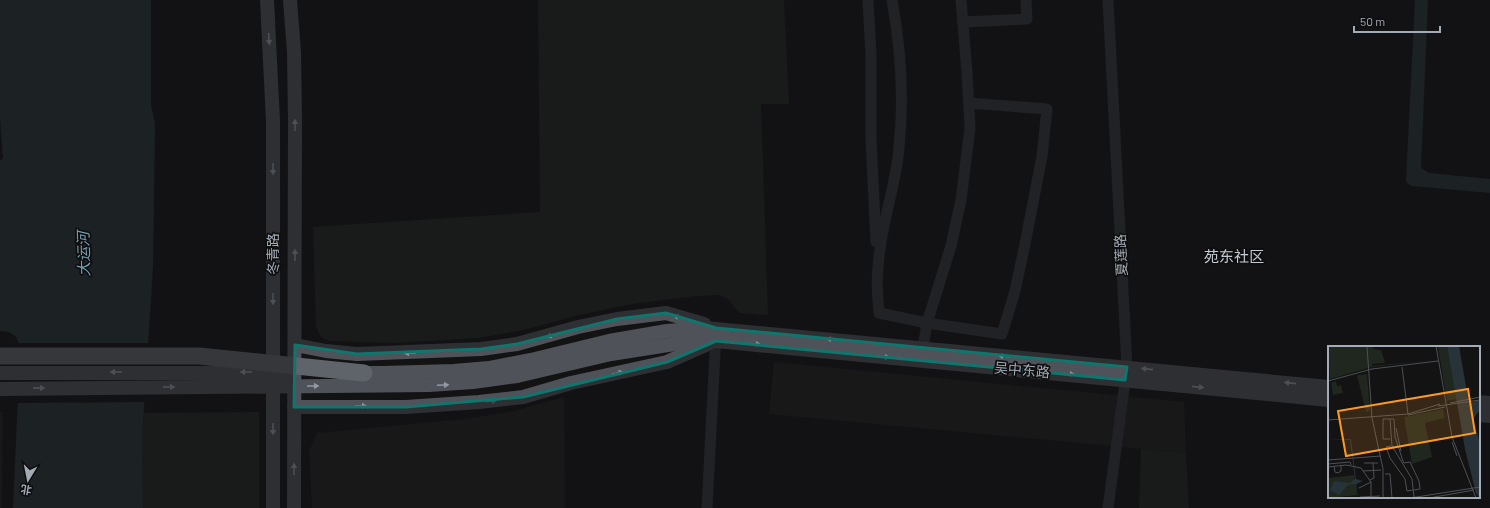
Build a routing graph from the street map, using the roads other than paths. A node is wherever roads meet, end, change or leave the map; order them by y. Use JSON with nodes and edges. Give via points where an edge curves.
{"nodes":[{"id":1,"x":267,"y":0,"type":"edge"},
{"id":2,"x":290,"y":0,"type":"edge"},
{"id":3,"x":868,"y":0,"type":"edge"},
{"id":4,"x":892,"y":0,"type":"edge"},
{"id":5,"x":961,"y":0,"type":"edge"},
{"id":6,"x":1026,"y":0,"type":"edge"},
{"id":7,"x":1108,"y":0,"type":"edge"},
{"id":8,"x":963,"y":22,"type":"junction"},
{"id":9,"x":969,"y":103,"type":"junction"},
{"id":10,"x":878,"y":269,"type":"junction"},
{"id":11,"x":927,"y":322,"type":"junction"},
{"id":12,"x":716,"y":334,"type":"junction"},
{"id":13,"x":295,"y":345,"type":"junction"},
{"id":14,"x":923,"y":348,"type":"junction"},
{"id":15,"x":0,"y":356,"type":"edge"},
{"id":16,"x":516,"y":370,"type":"junction"},
{"id":17,"x":0,"y":373,"type":"edge"},
{"id":18,"x":364,"y":373,"type":"junction"},
{"id":19,"x":1126,"y":374,"type":"junction"},
{"id":20,"x":1328,"y":387,"type":"edge"},
{"id":21,"x":0,"y":389,"type":"edge"},
{"id":22,"x":1328,"y":400,"type":"edge"},
{"id":23,"x":1480,"y":402,"type":"edge"},
{"id":24,"x":1490,"y":403,"type":"edge"},
{"id":25,"x":294,"y":407,"type":"junction"},
{"id":26,"x":1480,"y":415,"type":"edge"},
{"id":27,"x":1490,"y":416,"type":"edge"},
{"id":28,"x":273,"y":508,"type":"edge"},
{"id":29,"x":294,"y":508,"type":"edge"},
{"id":30,"x":708,"y":508,"type":"edge"},
{"id":31,"x":1108,"y":508,"type":"edge"}],
"edges":[{"from":1,"to":28,"type":"main road","name":"冬青路","one_way":true,"via":[[273,121]]},
{"from":13,"to":2,"type":"main road","name":"冬青路","one_way":true,"via":[[295,121]]},
{"from":3,"to":10,"type":"street","via":[[871,140]]},
{"from":4,"to":10,"type":"street","via":[[900,56],[902,110],[899,149]]},
{"from":5,"to":8,"type":"street"},
{"from":6,"to":8,"type":"street","via":[[1028,19]]},
{"from":7,"to":19,"type":"street","name":"夏莲路"},
{"from":8,"to":9,"type":"street"},
{"from":9,"to":11,"type":"street","via":[[970,128],[963,191],[951,246]]},
{"from":9,"to":11,"type":"street","via":[[1048,109],[1042,156],[1018,275],[1002,334]]},
{"from":10,"to":11,"type":"street","via":[[879,313]]},
{"from":11,"to":14,"type":"street"},
{"from":12,"to":13,"type":"main road","one_way":true,"via":[[666,313],[617,319],[517,344],[481,349],[357,354]]},
{"from":14,"to":12,"type":"main road","name":"吴中东路","one_way":true},
{"from":12,"to":16,"type":"main road","via":[[687,342]]},
{"from":12,"to":19,"type":"main road","name":"吴中东路","one_way":true},
{"from":25,"to":12,"type":"main road","one_way":true,"via":[[406,407],[523,397],[667,362]]},
{"from":12,"to":30,"type":"street"},
{"from":13,"to":25,"type":"main road","name":"冬青路"},
{"from":19,"to":14,"type":"main road","name":"吴中东路","one_way":true},
{"from":15,"to":18,"type":"highway","bridge":true,"via":[[199,356]]},
{"from":16,"to":18,"type":"main road","bridge":true},
{"from":21,"to":16,"type":"main road","one_way":true,"bridge":true,"via":[[429,385],[473,382]]},
{"from":18,"to":17,"type":"main road","one_way":true,"bridge":true},
{"from":20,"to":19,"type":"main road","name":"吴中东路","one_way":true},
{"from":19,"to":22,"type":"main road","name":"吴中东路","one_way":true},
{"from":19,"to":31,"type":"street","name":"夏莲路"},
{"from":23,"to":24,"type":"main road"},
{"from":29,"to":25,"type":"main road","name":"冬青路","one_way":true},
{"from":26,"to":27,"type":"main road"}]}
